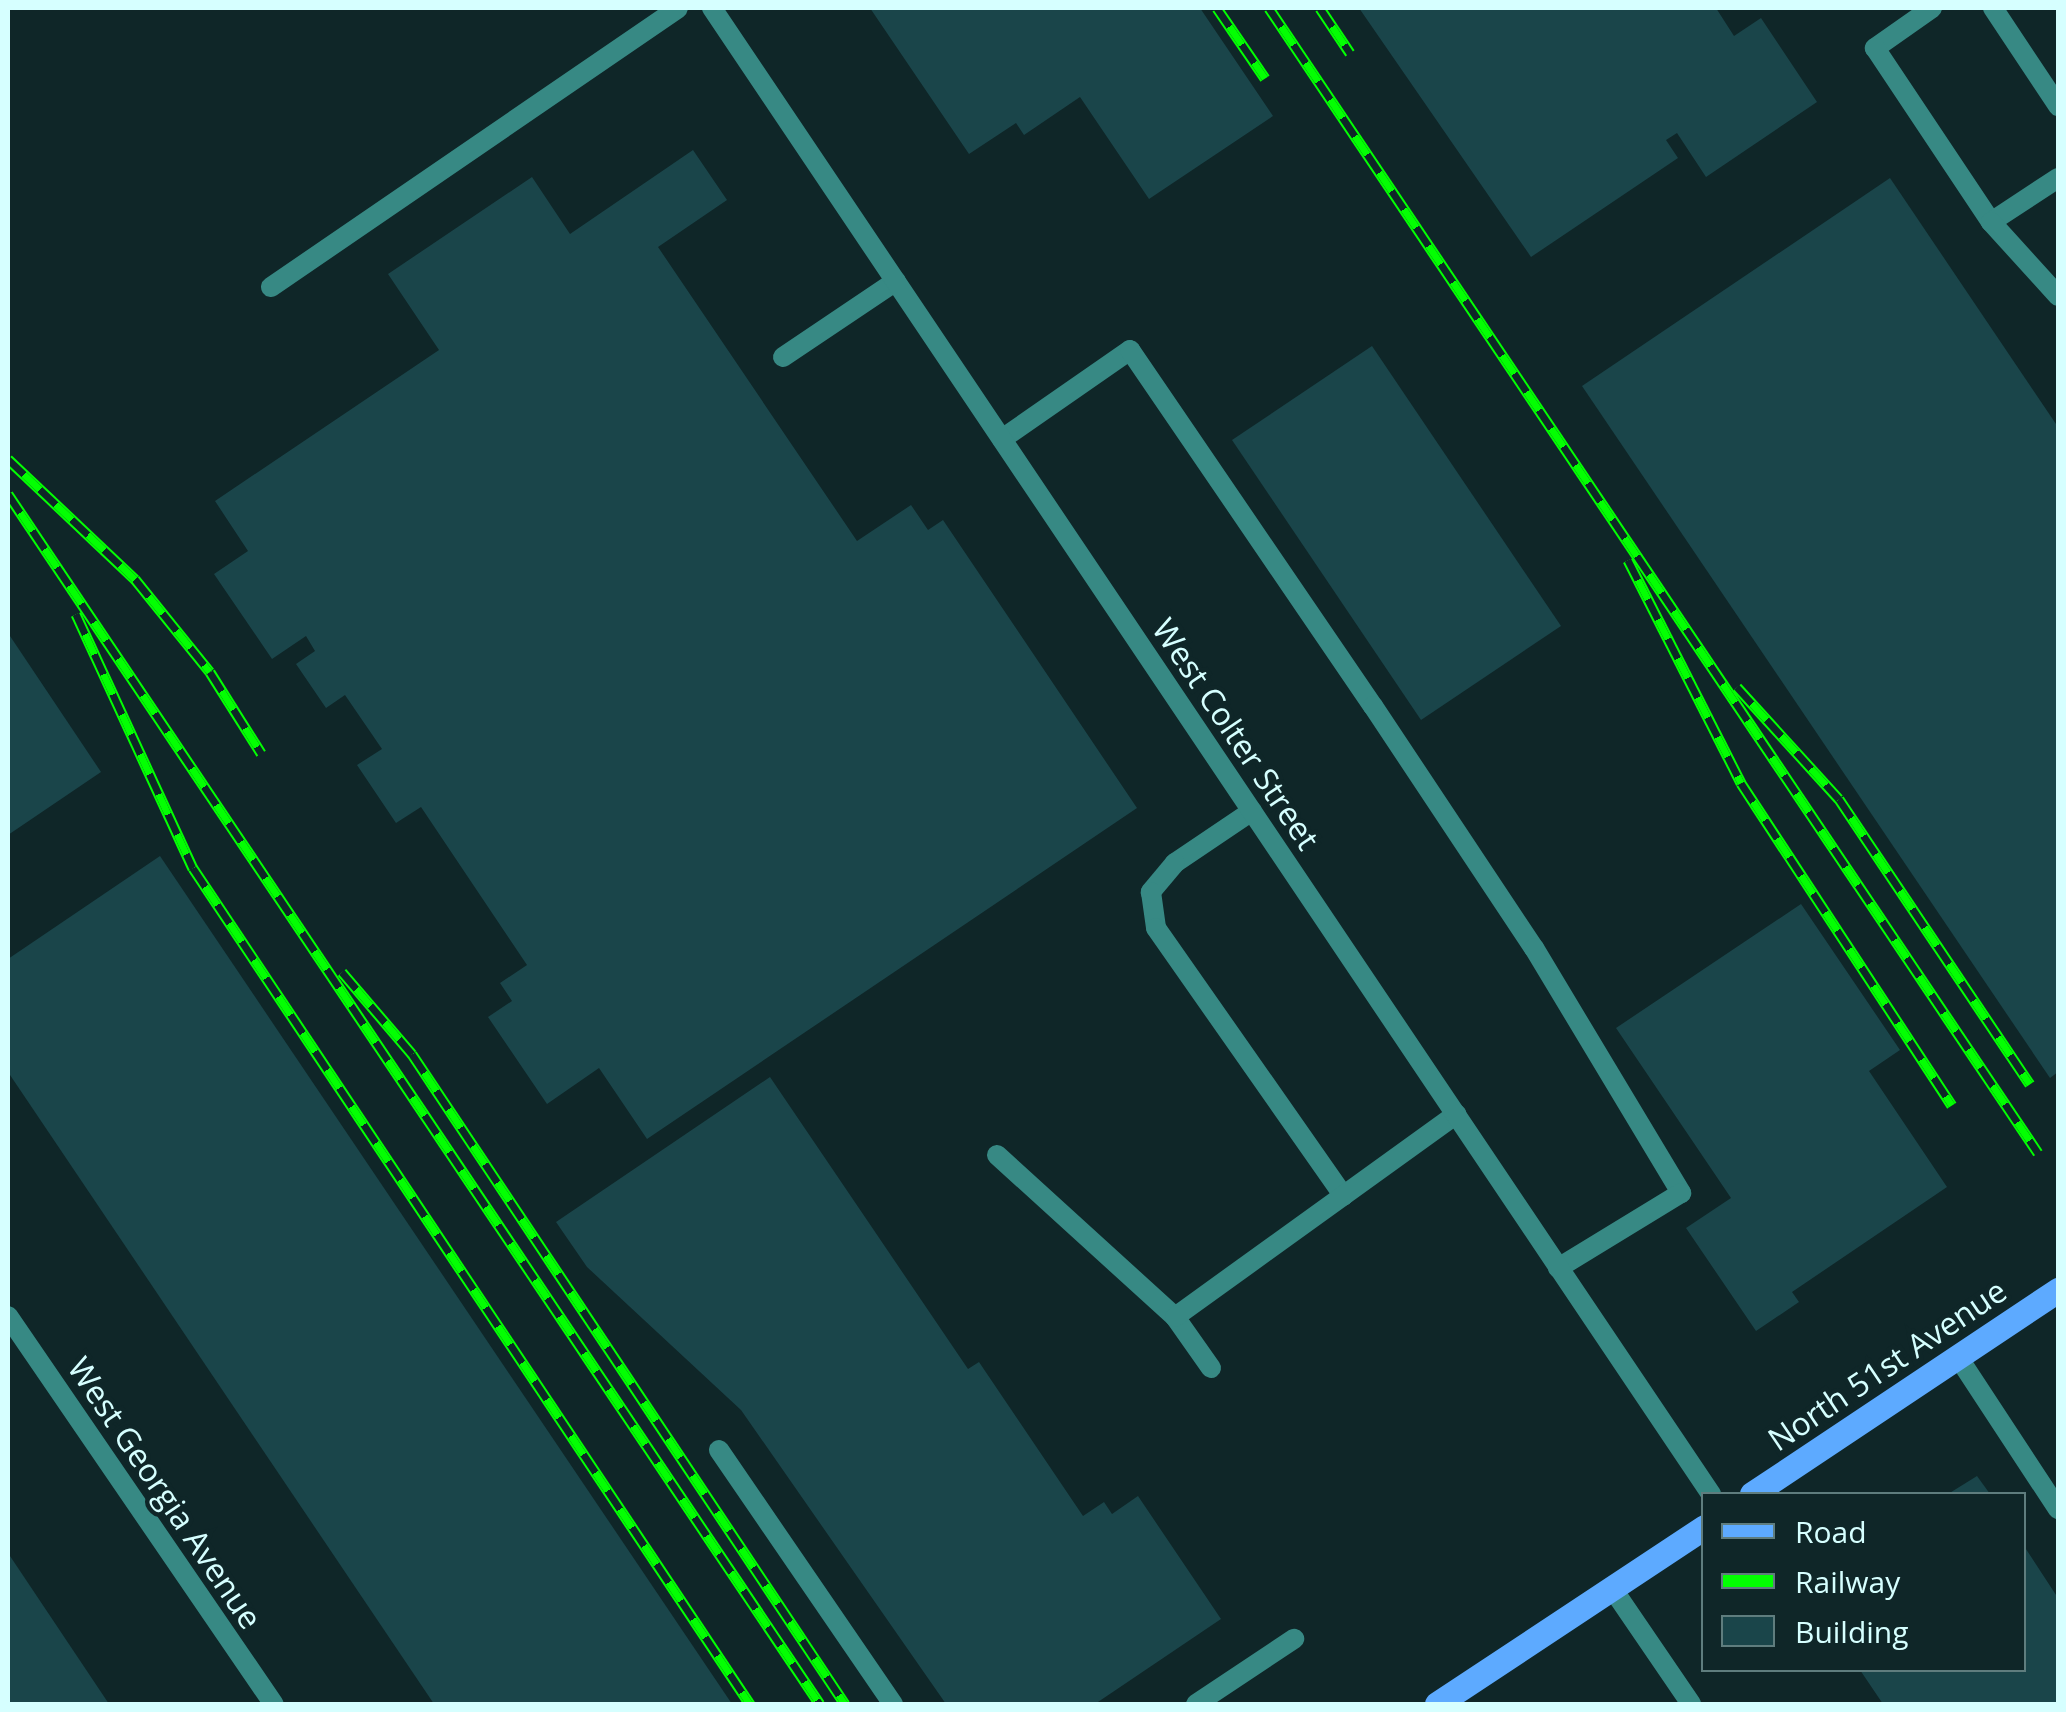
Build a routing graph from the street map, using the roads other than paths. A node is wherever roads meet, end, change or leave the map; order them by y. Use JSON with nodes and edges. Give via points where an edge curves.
{"nodes":[{"id":1,"x":678,"y":8,"type":"edge"},
{"id":2,"x":712,"y":8,"type":"edge"},
{"id":3,"x":1932,"y":8,"type":"edge"},
{"id":4,"x":1993,"y":8,"type":"edge"},
{"id":5,"x":2058,"y":106,"type":"edge"},
{"id":6,"x":2058,"y":178,"type":"edge"},
{"id":7,"x":1991,"y":222,"type":"junction"},
{"id":8,"x":896,"y":281,"type":"junction"},
{"id":9,"x":271,"y":287,"type":"dead end"},
{"id":10,"x":2058,"y":296,"type":"edge"},
{"id":11,"x":784,"y":357,"type":"dead end"},
{"id":12,"x":1002,"y":439,"type":"junction"},
{"id":13,"x":1252,"y":811,"type":"junction"},
{"id":14,"x":1456,"y":1114,"type":"junction"},
{"id":15,"x":997,"y":1155,"type":"dead end"},
{"id":16,"x":1344,"y":1196,"type":"junction"},
{"id":17,"x":1558,"y":1268,"type":"junction"},
{"id":18,"x":2058,"y":1290,"type":"edge"},
{"id":19,"x":8,"y":1316,"type":"edge"},
{"id":20,"x":1175,"y":1317,"type":"junction"},
{"id":21,"x":1958,"y":1357,"type":"junction"},
{"id":22,"x":1211,"y":1368,"type":"dead end"},
{"id":23,"x":719,"y":1450,"type":"dead end"},
{"id":24,"x":1710,"y":1492,"type":"edge"},
{"id":25,"x":1755,"y":1492,"type":"edge"},
{"id":26,"x":2058,"y":1509,"type":"edge"},
{"id":27,"x":1701,"y":1529,"type":"edge"},
{"id":28,"x":1612,"y":1588,"type":"junction"},
{"id":29,"x":1294,"y":1639,"type":"dead end"},
{"id":30,"x":274,"y":1704,"type":"edge"},
{"id":31,"x":892,"y":1704,"type":"edge"},
{"id":32,"x":1196,"y":1704,"type":"edge"},
{"id":33,"x":1437,"y":1704,"type":"edge"},
{"id":34,"x":1691,"y":1704,"type":"edge"}],
"edges":[{"from":1,"to":9,"type":"street"},
{"from":2,"to":8,"type":"street","name":"West Colter Street"},
{"from":3,"to":7,"type":"street","via":[[1875,48]]},
{"from":4,"to":5,"type":"street"},
{"from":6,"to":7,"type":"street"},
{"from":7,"to":10,"type":"street"},
{"from":8,"to":11,"type":"street"},
{"from":8,"to":12,"type":"street","name":"West Colter Street"},
{"from":12,"to":13,"type":"street","name":"West Colter Street"},
{"from":12,"to":17,"type":"street","via":[[1130,350],[1373,706],[1534,948],[1681,1193]]},
{"from":13,"to":14,"type":"street","name":"West Colter Street"},
{"from":13,"to":16,"type":"street","via":[[1163,877],[1151,892],[1156,928]]},
{"from":14,"to":16,"type":"street"},
{"from":14,"to":17,"type":"street","name":"West Colter Street"},
{"from":15,"to":20,"type":"street"},
{"from":16,"to":20,"type":"street"},
{"from":17,"to":24,"type":"street","name":"West Colter Street"},
{"from":18,"to":21,"type":"main road","name":"North 51st Avenue"},
{"from":19,"to":30,"type":"street","name":"West Georgia Avenue"},
{"from":20,"to":22,"type":"street"},
{"from":21,"to":25,"type":"main road","name":"North 51st Avenue"},
{"from":21,"to":26,"type":"street"},
{"from":23,"to":31,"type":"street"},
{"from":27,"to":28,"type":"main road"},
{"from":28,"to":33,"type":"main road"},
{"from":28,"to":34,"type":"street"},
{"from":29,"to":32,"type":"street"}]}
